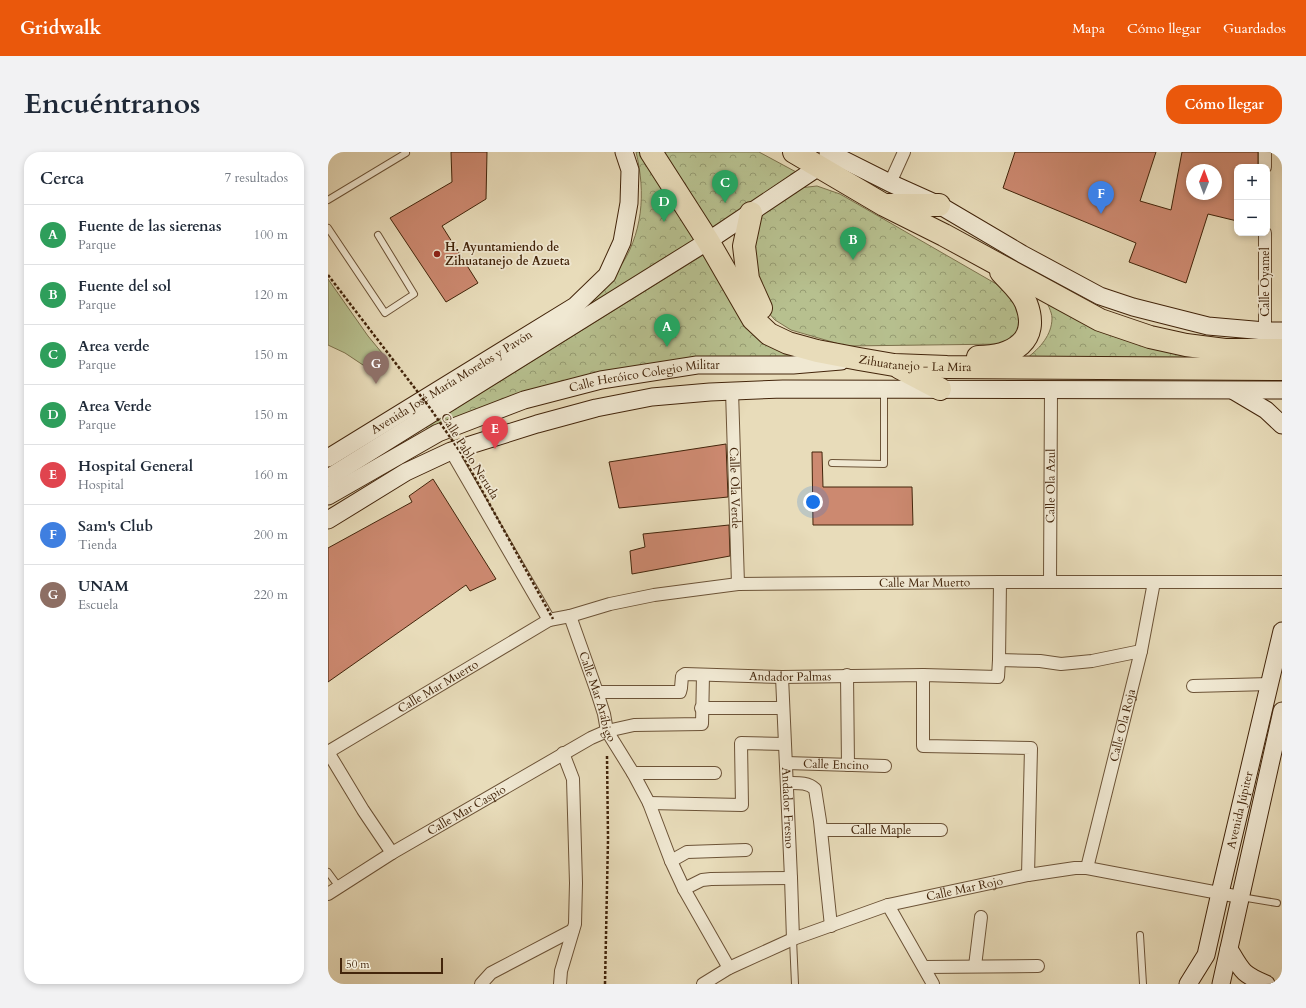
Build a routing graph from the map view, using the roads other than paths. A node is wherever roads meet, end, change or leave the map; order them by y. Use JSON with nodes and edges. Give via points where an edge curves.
{"nodes":[{"id":1,"x":406,"y":152,"type":"edge"},
{"id":2,"x":624,"y":152,"type":"edge"},
{"id":3,"x":651,"y":152,"type":"edge"},
{"id":4,"x":794,"y":152,"type":"edge"},
{"id":5,"x":904,"y":152,"type":"edge"},
{"id":6,"x":1265,"y":152,"type":"edge"},
{"id":7,"x":824,"y":159,"type":"edge"},
{"id":8,"x":1265,"y":164,"type":"edge"},
{"id":9,"x":890,"y":183,"type":"junction"},
{"id":10,"x":328,"y":200,"type":"edge"},
{"id":11,"x":884,"y":205,"type":"junction"},
{"id":12,"x":939,"y":205,"type":"junction"},
{"id":13,"x":751,"y":213,"type":"junction"},
{"id":14,"x":328,"y":228,"type":"edge"},
{"id":15,"x":378,"y":235,"type":"dead end"},
{"id":16,"x":1265,"y":236,"type":"edge"},
{"id":17,"x":708,"y":241,"type":"junction"},
{"id":18,"x":991,"y":262,"type":"junction"},
{"id":19,"x":1274,"y":331,"type":"edge"},
{"id":20,"x":788,"y":343,"type":"junction"},
{"id":21,"x":1282,"y":350,"type":"edge"},
{"id":22,"x":859,"y":359,"type":"junction"},
{"id":23,"x":894,"y":365,"type":"junction"},
{"id":24,"x":1282,"y":368,"type":"edge"},
{"id":25,"x":884,"y":389,"type":"junction"},
{"id":26,"x":940,"y":389,"type":"junction"},
{"id":27,"x":1051,"y":390,"type":"junction"},
{"id":28,"x":1282,"y":390,"type":"edge"},
{"id":29,"x":732,"y":391,"type":"junction"},
{"id":30,"x":1234,"y":391,"type":"junction"},
{"id":31,"x":411,"y":407,"type":"junction"},
{"id":32,"x":421,"y":420,"type":"junction"},
{"id":33,"x":1282,"y":425,"type":"edge"},
{"id":34,"x":450,"y":451,"type":"junction"},
{"id":35,"x":328,"y":458,"type":"edge"},
{"id":36,"x":832,"y":463,"type":"dead end"},
{"id":37,"x":328,"y":478,"type":"edge"},
{"id":38,"x":328,"y":496,"type":"edge"},
{"id":39,"x":328,"y":520,"type":"edge"},
{"id":40,"x":1000,"y":582,"type":"junction"},
{"id":41,"x":1050,"y":582,"type":"junction"},
{"id":42,"x":1154,"y":582,"type":"junction"},
{"id":43,"x":1282,"y":582,"type":"edge"},
{"id":44,"x":738,"y":584,"type":"junction"},
{"id":45,"x":570,"y":616,"type":"junction"},
{"id":46,"x":551,"y":620,"type":"junction"},
{"id":47,"x":1282,"y":632,"type":"edge"},
{"id":48,"x":1141,"y":650,"type":"junction"},
{"id":49,"x":999,"y":660,"type":"junction"},
{"id":50,"x":703,"y":675,"type":"junction"},
{"id":51,"x":847,"y":675,"type":"junction"},
{"id":52,"x":923,"y":675,"type":"junction"},
{"id":53,"x":782,"y":676,"type":"junction"},
{"id":54,"x":1270,"y":684,"type":"junction"},
{"id":55,"x":1193,"y":686,"type":"dead end"},
{"id":56,"x":597,"y":692,"type":"junction"},
{"id":57,"x":701,"y":708,"type":"junction"},
{"id":58,"x":782,"y":708,"type":"junction"},
{"id":59,"x":1282,"y":711,"type":"edge"},
{"id":60,"x":607,"y":731,"type":"junction"},
{"id":61,"x":784,"y":744,"type":"junction"},
{"id":62,"x":567,"y":751,"type":"junction"},
{"id":63,"x":328,"y":752,"type":"edge"},
{"id":64,"x":786,"y":763,"type":"junction"},
{"id":65,"x":848,"y":765,"type":"junction"},
{"id":66,"x":885,"y":766,"type":"dead end"},
{"id":67,"x":633,"y":773,"type":"junction"},
{"id":68,"x":715,"y":773,"type":"dead end"},
{"id":69,"x":787,"y":783,"type":"junction"},
{"id":70,"x":649,"y":803,"type":"junction"},
{"id":71,"x":821,"y":830,"type":"junction"},
{"id":72,"x":941,"y":830,"type":"dead end"},
{"id":73,"x":746,"y":850,"type":"dead end"},
{"id":74,"x":392,"y":853,"type":"junction"},
{"id":75,"x":671,"y":861,"type":"junction"},
{"id":76,"x":1086,"y":868,"type":"junction"},
{"id":77,"x":328,"y":872,"type":"edge"},
{"id":78,"x":1028,"y":875,"type":"junction"},
{"id":79,"x":791,"y":878,"type":"junction"},
{"id":80,"x":339,"y":887,"type":"junction"},
{"id":81,"x":684,"y":889,"type":"junction"},
{"id":82,"x":1220,"y":893,"type":"junction"},
{"id":83,"x":328,"y":894,"type":"edge"},
{"id":84,"x":1240,"y":897,"type":"junction"},
{"id":85,"x":1277,"y":903,"type":"dead end"},
{"id":86,"x":888,"y":905,"type":"junction"},
{"id":87,"x":981,"y":917,"type":"dead end"},
{"id":88,"x":832,"y":926,"type":"junction"},
{"id":89,"x":573,"y":930,"type":"junction"},
{"id":90,"x":1140,"y":934,"type":"dead end"},
{"id":91,"x":792,"y":939,"type":"junction"},
{"id":92,"x":1229,"y":949,"type":"junction"},
{"id":93,"x":975,"y":966,"type":"junction"},
{"id":94,"x":1038,"y":966,"type":"dead end"},
{"id":95,"x":924,"y":967,"type":"junction"},
{"id":96,"x":729,"y":968,"type":"junction"},
{"id":97,"x":1282,"y":982,"type":"edge"},
{"id":98,"x":481,"y":984,"type":"edge"},
{"id":99,"x":560,"y":984,"type":"edge"},
{"id":100,"x":702,"y":984,"type":"edge"},
{"id":101,"x":795,"y":984,"type":"edge"},
{"id":102,"x":933,"y":984,"type":"edge"},
{"id":103,"x":1143,"y":984,"type":"edge"},
{"id":104,"x":1188,"y":984,"type":"edge"},
{"id":105,"x":1221,"y":984,"type":"edge"},
{"id":106,"x":1266,"y":984,"type":"edge"},
{"id":107,"x":1272,"y":984,"type":"edge"}],
"edges":[{"from":1,"to":10,"type":"lane"},
{"from":2,"to":31,"type":"main road","name":"Avenida José María Morelos y Pavón","via":[[630,170],[629,203],[622,242],[607,275],[575,306]]},
{"from":3,"to":17,"type":"highway","name":"Zihuatanejo - La Mira"},
{"from":4,"to":7,"type":"highway"},
{"from":5,"to":9,"type":"street"},
{"from":6,"to":8,"type":"street"},
{"from":7,"to":9,"type":"main road"},
{"from":7,"to":11,"type":"highway"},
{"from":7,"to":13,"type":"main road","name":"Avenida José María Morelos y Pavón"},
{"from":9,"to":12,"type":"main road"},
{"from":11,"to":12,"type":"highway"},
{"from":11,"to":18,"type":"highway"},
{"from":12,"to":19,"type":"main road","via":[[1100,296],[1208,326]]},
{"from":13,"to":17,"type":"main road","name":"Avenida José María Morelos y Pavón"},
{"from":13,"to":20,"type":"highway","via":[[744,246],[748,279],[762,310]]},
{"from":14,"to":15,"type":"lane","via":[[385,313],[414,294]]},
{"from":16,"to":19,"type":"street","name":"Calle Oyamel"},
{"from":17,"to":20,"type":"highway","name":"Zihuatanejo - La Mira","via":[[753,319],[769,334]]},
{"from":17,"to":32,"type":"main road","name":"Avenida José María Morelos y Pavón"},
{"from":18,"to":21,"type":"highway","via":[[1100,320],[1150,337],[1225,350]]},
{"from":18,"to":22,"type":"highway","via":[[1018,291],[1025,303],[1030,324],[1029,333],[1018,347],[989,357]]},
{"from":20,"to":22,"type":"highway","name":"Zihuatanejo - La Mira"},
{"from":22,"to":23,"type":"highway","name":"Zihuatanejo - La Mira"},
{"from":22,"to":38,"type":"main road","name":"Calle Heróico Colegio Militar","via":[[793,365],[697,365],[601,380],[524,400],[438,433]]},
{"from":23,"to":24,"type":"highway","name":"Zihuatanejo - La Mira"},
{"from":23,"to":26,"type":"highway"},
{"from":25,"to":26,"type":"main road"},
{"from":25,"to":29,"type":"main road"},
{"from":25,"to":36,"type":"lane","via":[[884,464]]},
{"from":26,"to":27,"type":"main road"},
{"from":27,"to":30,"type":"main road"},
{"from":27,"to":41,"type":"street","name":"Calle Ola Azul"},
{"from":28,"to":30,"type":"main road"},
{"from":29,"to":34,"type":"main road","via":[[652,397],[596,408]]},
{"from":29,"to":44,"type":"street","name":"Calle Ola Verde"},
{"from":30,"to":33,"type":"main road","via":[[1266,410]]},
{"from":31,"to":32,"type":"main road"},
{"from":31,"to":35,"type":"main road","name":"Avenida José María Morelos y Pavón"},
{"from":32,"to":37,"type":"main road","name":"Avenida José María Morelos y Pavón"},
{"from":34,"to":39,"type":"main road","via":[[406,472]]},
{"from":34,"to":46,"type":"street"},
{"from":40,"to":41,"type":"street","name":"Calle Mar Muerto"},
{"from":40,"to":44,"type":"street","name":"Calle Mar Muerto"},
{"from":40,"to":49,"type":"street"},
{"from":41,"to":42,"type":"street","name":"Calle Mar Muerto"},
{"from":42,"to":43,"type":"street","name":"Calle Mar Muerto"},
{"from":42,"to":48,"type":"street","name":"Calle Ola Roja"},
{"from":44,"to":45,"type":"street","name":"Calle Mar Muerto","via":[[654,595]]},
{"from":45,"to":46,"type":"street"},
{"from":45,"to":56,"type":"street","name":"Calle Mar Arábigo"},
{"from":46,"to":63,"type":"street","name":"Calle Mar Muerto"},
{"from":47,"to":54,"type":"main road","name":"Avenida Júpiter"},
{"from":48,"to":49,"type":"street","via":[[1092,661],[1061,664]]},
{"from":48,"to":76,"type":"street","name":"Calle Ola Roja"},
{"from":49,"to":52,"type":"street","name":"Andador Palmas","via":[[998,677]]},
{"from":50,"to":53,"type":"street","name":"Andador Palmas"},
{"from":50,"to":56,"type":"street","name":"Andador Palmas","via":[[682,676],[680,692]]},
{"from":50,"to":57,"type":"street"},
{"from":51,"to":52,"type":"street","name":"Andador Palmas"},
{"from":51,"to":53,"type":"street","name":"Andador Palmas"},
{"from":51,"to":65,"type":"street"},
{"from":52,"to":78,"type":"street","via":[[923,746],[1030,748]]},
{"from":53,"to":58,"type":"street","name":"Andador Fresno"},
{"from":54,"to":55,"type":"street"},
{"from":54,"to":82,"type":"main road","name":"Avenida Júpiter"},
{"from":56,"to":60,"type":"street","name":"Calle Mar Arábigo"},
{"from":57,"to":58,"type":"street"},
{"from":57,"to":60,"type":"street","via":[[702,724],[634,726]]},
{"from":58,"to":61,"type":"street","name":"Andador Fresno"},
{"from":59,"to":84,"type":"main road","name":"Avenida Júpiter"},
{"from":60,"to":62,"type":"street","name":"Calle Mar Caspio"},
{"from":60,"to":67,"type":"street","name":"Calle Mar Arábigo"},
{"from":61,"to":64,"type":"street","name":"Andador Fresno"},
{"from":61,"to":70,"type":"street","via":[[741,743],[742,805]]},
{"from":62,"to":74,"type":"street","name":"Calle Mar Caspio"},
{"from":62,"to":89,"type":"street","via":[[573,779],[576,883]]},
{"from":63,"to":74,"type":"street"},
{"from":64,"to":65,"type":"street","name":"Calle Encino"},
{"from":64,"to":69,"type":"street","name":"Andador Fresno"},
{"from":65,"to":66,"type":"street","name":"Calle Encino"},
{"from":67,"to":68,"type":"street"},
{"from":67,"to":70,"type":"street","name":"Calle Mar Arábigo"},
{"from":69,"to":71,"type":"street","via":[[805,784],[815,789]]},
{"from":69,"to":79,"type":"street","name":"Andador Fresno"},
{"from":70,"to":75,"type":"street","name":"Calle Mar Arábigo"},
{"from":71,"to":72,"type":"street","name":"Calle Maple"},
{"from":71,"to":88,"type":"street"},
{"from":73,"to":75,"type":"street","via":[[687,852]]},
{"from":74,"to":80,"type":"street","name":"Calle Mar Caspio"},
{"from":75,"to":81,"type":"street","name":"Calle Mar Arábigo"},
{"from":76,"to":78,"type":"street","name":"Calle Mar Rojo"},
{"from":76,"to":82,"type":"street","name":"Calle Mar Rojo"},
{"from":77,"to":80,"type":"lane"},
{"from":78,"to":86,"type":"street","name":"Calle Mar Rojo"},
{"from":79,"to":81,"type":"street","via":[[711,879],[702,880]]},
{"from":79,"to":91,"type":"street","name":"Andador Fresno"},
{"from":80,"to":83,"type":"street","name":"Calle Mar Caspio"},
{"from":81,"to":96,"type":"street","name":"Calle Mar Arábigo"},
{"from":82,"to":84,"type":"street","name":"Calle Mar Rojo"},
{"from":82,"to":104,"type":"main road","name":"Avenida Júpiter","via":[[1206,955]]},
{"from":84,"to":85,"type":"lane"},
{"from":84,"to":92,"type":"main road","name":"Avenida Júpiter"},
{"from":86,"to":88,"type":"street","name":"Calle Mar Rojo"},
{"from":86,"to":95,"type":"street"},
{"from":87,"to":93,"type":"street"},
{"from":88,"to":91,"type":"street","name":"Calle Mar Rojo"},
{"from":89,"to":98,"type":"street","via":[[491,973]]},
{"from":89,"to":99,"type":"street","via":[[561,971]]},
{"from":90,"to":103,"type":"lane"},
{"from":91,"to":96,"type":"street","name":"Calle Mar Rojo"},
{"from":91,"to":101,"type":"lane"},
{"from":92,"to":105,"type":"main road","name":"Avenida Júpiter"},
{"from":92,"to":106,"type":"main road","via":[[1240,968],[1249,977]]},
{"from":93,"to":94,"type":"street"},
{"from":93,"to":95,"type":"street"},
{"from":95,"to":102,"type":"street"},
{"from":96,"to":100,"type":"street","name":"Calle Mar Rojo"},
{"from":97,"to":107,"type":"main road"}]}
